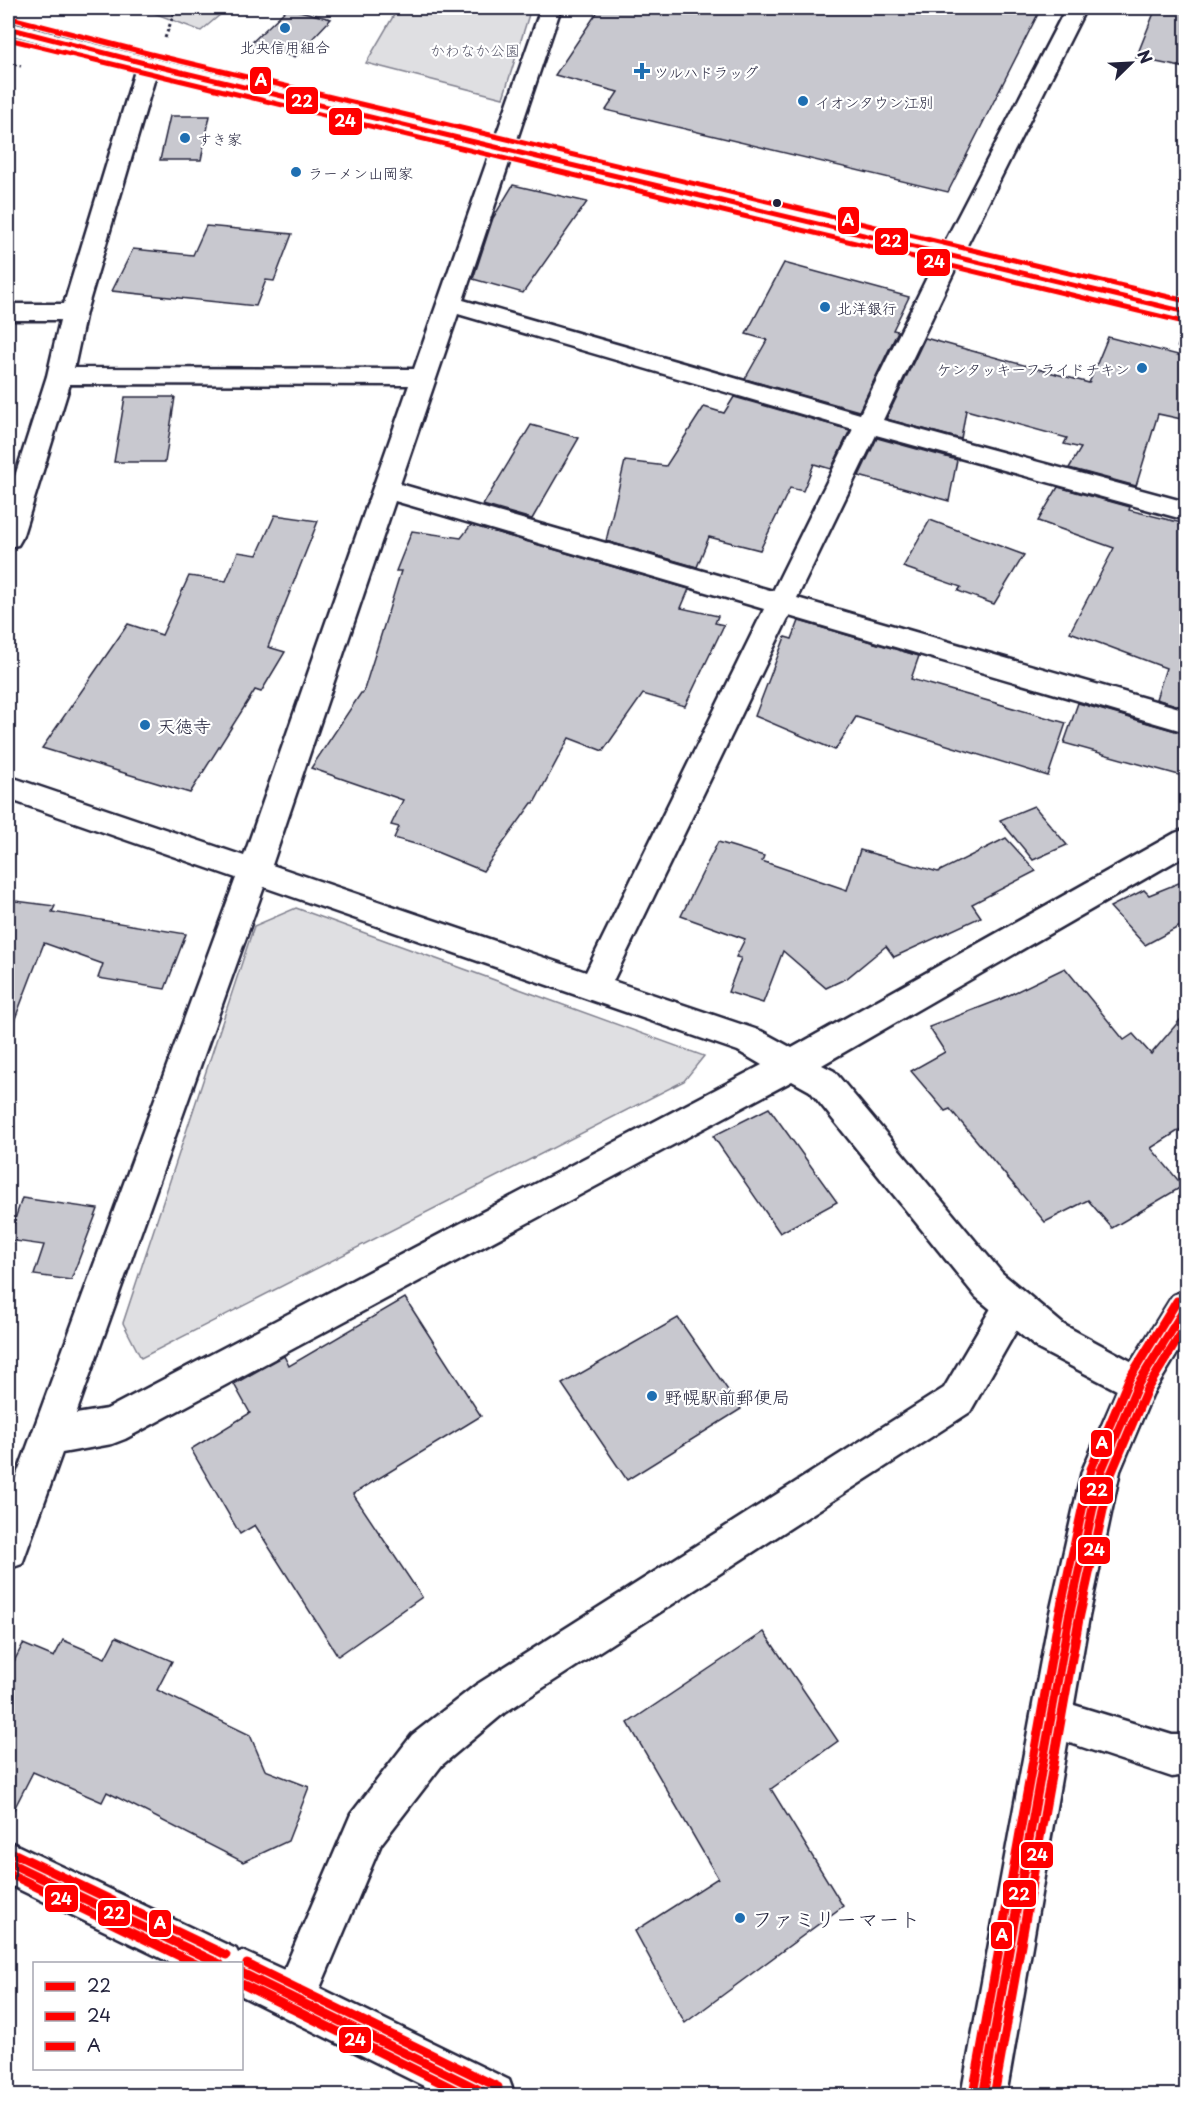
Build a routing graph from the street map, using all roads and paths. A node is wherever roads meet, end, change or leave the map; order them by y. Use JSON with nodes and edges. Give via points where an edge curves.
{"nodes":[{"id":1,"x":176,"y":8,"type":"edge"},
{"id":2,"x":551,"y":8,"type":"edge"},
{"id":3,"x":1076,"y":8,"type":"edge"},
{"id":4,"x":8,"y":28,"type":"edge"},
{"id":5,"x":164,"y":38,"type":"dead end"},
{"id":6,"x":148,"y":64,"type":"junction"},
{"id":7,"x":503,"y":149,"type":"junction"},
{"id":8,"x":950,"y":255,"type":"junction"},
{"id":9,"x":449,"y":304,"type":"junction"},
{"id":10,"x":8,"y":312,"type":"edge"},
{"id":11,"x":74,"y":312,"type":"junction"},
{"id":12,"x":1186,"y":312,"type":"edge"},
{"id":13,"x":60,"y":376,"type":"junction"},
{"id":14,"x":424,"y":377,"type":"junction"},
{"id":15,"x":870,"y":425,"type":"junction"},
{"id":16,"x":385,"y":489,"type":"junction"},
{"id":17,"x":1186,"y":511,"type":"edge"},
{"id":18,"x":8,"y":538,"type":"edge"},
{"id":19,"x":782,"y":604,"type":"junction"},
{"id":20,"x":1186,"y":721,"type":"edge"},
{"id":21,"x":8,"y":787,"type":"edge"},
{"id":22,"x":1186,"y":841,"type":"edge"},
{"id":23,"x":254,"y":872,"type":"junction"},
{"id":24,"x":594,"y":988,"type":"junction"},
{"id":25,"x":792,"y":1065,"type":"junction"},
{"id":26,"x":1013,"y":1305,"type":"junction"},
{"id":27,"x":1186,"y":1307,"type":"edge"},
{"id":28,"x":1138,"y":1384,"type":"junction"},
{"id":29,"x":50,"y":1437,"type":"junction"},
{"id":30,"x":8,"y":1550,"type":"edge"},
{"id":31,"x":1051,"y":1718,"type":"junction"},
{"id":32,"x":1186,"y":1755,"type":"edge"},
{"id":33,"x":8,"y":1862,"type":"edge"},
{"id":34,"x":217,"y":1962,"type":"edge"},
{"id":35,"x":243,"y":1973,"type":"edge"},
{"id":36,"x":294,"y":1998,"type":"junction"},
{"id":37,"x":493,"y":2096,"type":"edge"},
{"id":38,"x":983,"y":2096,"type":"edge"}],
"edges":[{"from":1,"to":5,"type":"path"},
{"from":2,"to":7,"type":"main road"},
{"from":3,"to":8,"type":"main road"},
{"from":4,"to":6,"type":"main road"},
{"from":6,"to":7,"type":"main road"},
{"from":6,"to":11,"type":"main road"},
{"from":7,"to":8,"type":"main road"},
{"from":7,"to":9,"type":"main road"},
{"from":8,"to":12,"type":"main road"},
{"from":8,"to":15,"type":"main road"},
{"from":9,"to":14,"type":"main road"},
{"from":9,"to":15,"type":"main road"},
{"from":10,"to":11,"type":"main road"},
{"from":11,"to":13,"type":"main road"},
{"from":13,"to":14,"type":"main road"},
{"from":13,"to":18,"type":"main road"},
{"from":14,"to":16,"type":"main road"},
{"from":15,"to":17,"type":"main road"},
{"from":15,"to":19,"type":"main road"},
{"from":16,"to":19,"type":"main road"},
{"from":16,"to":23,"type":"main road"},
{"from":19,"to":20,"type":"main road"},
{"from":19,"to":24,"type":"main road"},
{"from":21,"to":23,"type":"main road"},
{"from":22,"to":25,"type":"main road"},
{"from":23,"to":24,"type":"main road"},
{"from":23,"to":29,"type":"main road"},
{"from":24,"to":25,"type":"main road","via":[[749,1041]]},
{"from":25,"to":26,"type":"main road","via":[[822,1081],[989,1285]]},
{"from":25,"to":29,"type":"main road","via":[[112,1426]]},
{"from":26,"to":28,"type":"main road","via":[[1051,1337]]},
{"from":26,"to":36,"type":"main road","via":[[957,1400],[490,1699],[427,1750],[366,1829]]},
{"from":27,"to":28,"type":"main road"},
{"from":28,"to":31,"type":"main road","via":[[1101,1471]]},
{"from":29,"to":30,"type":"main road"},
{"from":31,"to":32,"type":"main road","via":[[1172,1756]]},
{"from":31,"to":38,"type":"main road"},
{"from":33,"to":34,"type":"main road"},
{"from":35,"to":36,"type":"main road"},
{"from":36,"to":37,"type":"main road"}]}
